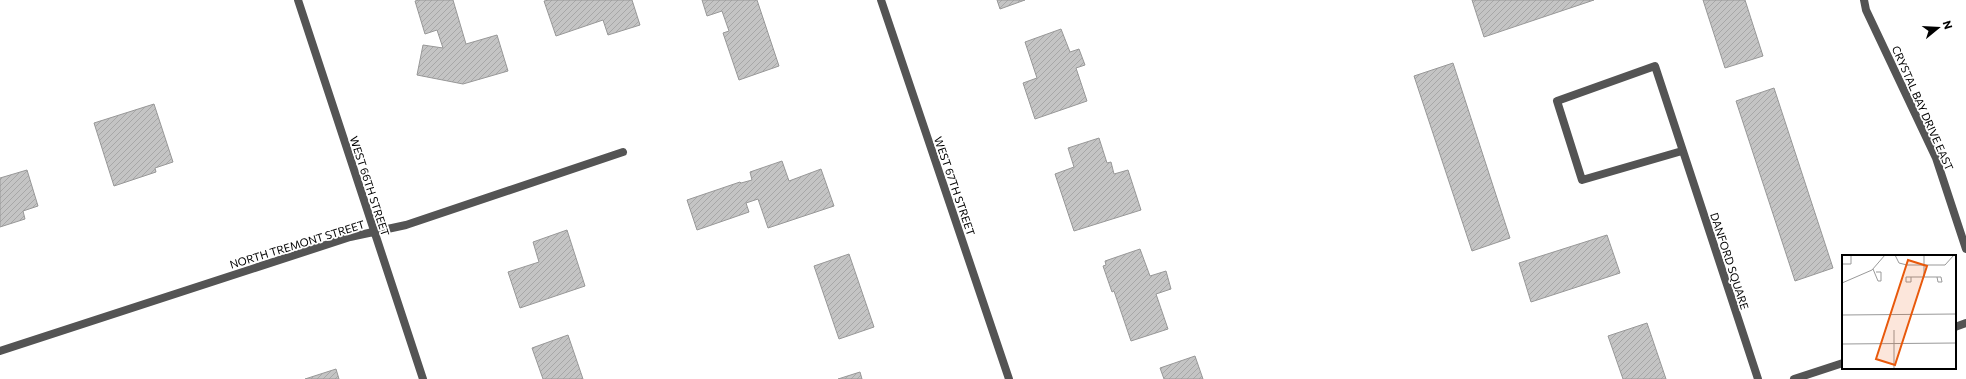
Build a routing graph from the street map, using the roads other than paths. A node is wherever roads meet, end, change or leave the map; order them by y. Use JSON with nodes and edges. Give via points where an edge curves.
{"nodes":[{"id":1,"x":298,"y":0,"type":"edge"},
{"id":2,"x":880,"y":0,"type":"edge"},
{"id":3,"x":1864,"y":0,"type":"edge"},
{"id":4,"x":1682,"y":151,"type":"junction"},
{"id":5,"x":623,"y":152,"type":"dead end"},
{"id":6,"x":374,"y":232,"type":"junction"},
{"id":7,"x":1966,"y":249,"type":"edge"},
{"id":8,"x":1966,"y":323,"type":"edge"},
{"id":9,"x":1956,"y":327,"type":"edge"},
{"id":10,"x":0,"y":351,"type":"edge"},
{"id":11,"x":1842,"y":363,"type":"edge"},
{"id":12,"x":423,"y":379,"type":"edge"},
{"id":13,"x":1009,"y":379,"type":"edge"},
{"id":14,"x":1758,"y":379,"type":"edge"},
{"id":15,"x":1794,"y":379,"type":"edge"}],
"edges":[{"from":1,"to":6,"type":"street","name":"WEST 66TH STREET"},
{"from":2,"to":13,"type":"street","name":"WEST 67TH STREET"},
{"from":3,"to":7,"type":"street","name":"CRYSTAL BAY DRIVE EAST","via":[[1866,10],[1936,158]]},
{"from":4,"to":4,"type":"street","name":"DANFORD SQUARE","via":[[1655,66],[1557,101],[1582,180]]},
{"from":4,"to":14,"type":"street","name":"DANFORD SQUARE"},
{"from":5,"to":6,"type":"street","name":"NORTH TREMONT STREET","via":[[406,225]]},
{"from":6,"to":10,"type":"street","name":"NORTH TREMONT STREET","via":[[350,237]]},
{"from":6,"to":12,"type":"street","name":"WEST 66TH STREET"},
{"from":8,"to":9,"type":"street"},
{"from":11,"to":15,"type":"street"}]}
